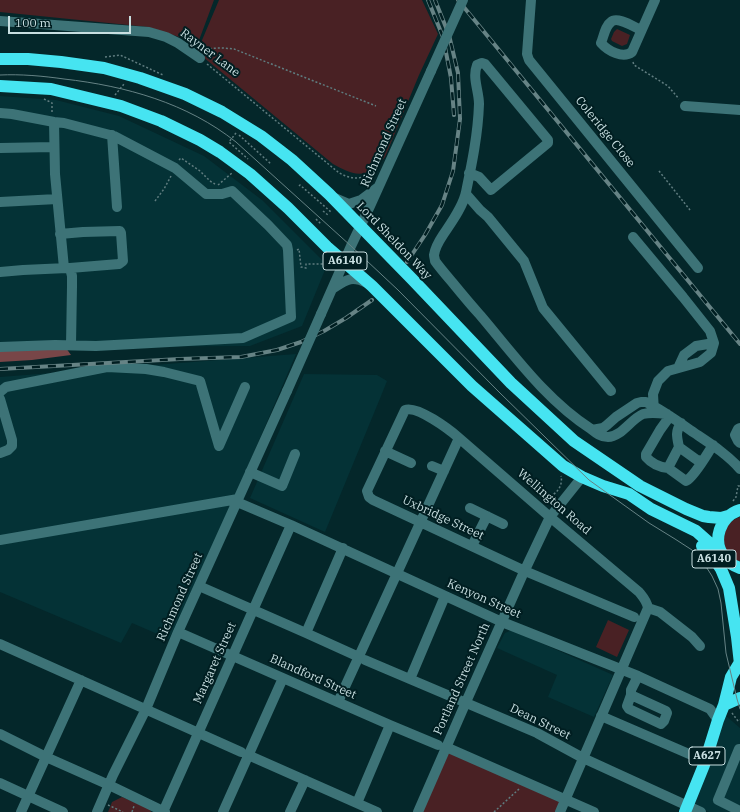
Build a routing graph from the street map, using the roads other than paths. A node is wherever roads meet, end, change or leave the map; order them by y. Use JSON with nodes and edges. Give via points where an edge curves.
{"nodes":[{"id":1,"x":463,"y":0,"type":"edge"},
{"id":2,"x":530,"y":0,"type":"edge"},
{"id":3,"x":655,"y":0,"type":"edge"},
{"id":4,"x":0,"y":21,"type":"edge"},
{"id":5,"x":641,"y":30,"type":"junction"},
{"id":6,"x":198,"y":56,"type":"road end"},
{"id":7,"x":0,"y":59,"type":"edge"},
{"id":8,"x":0,"y":86,"type":"edge"},
{"id":9,"x":685,"y":106,"type":"road end"},
{"id":10,"x":740,"y":110,"type":"edge"},
{"id":11,"x":0,"y":113,"type":"edge"},
{"id":12,"x":54,"y":122,"type":"junction"},
{"id":13,"x":112,"y":135,"type":"junction"},
{"id":14,"x":54,"y":147,"type":"junction"},
{"id":15,"x":0,"y":148,"type":"edge"},
{"id":16,"x":469,"y":173,"type":"junction"},
{"id":17,"x":379,"y":187,"type":"junction"},
{"id":18,"x":329,"y":194,"type":"junction"},
{"id":19,"x":466,"y":194,"type":"junction"},
{"id":20,"x":57,"y":199,"type":"junction"},
{"id":21,"x":0,"y":202,"type":"edge"},
{"id":22,"x":117,"y":207,"type":"dead end"},
{"id":23,"x":360,"y":227,"type":"junction"},
{"id":24,"x":60,"y":234,"type":"junction"},
{"id":25,"x":633,"y":237,"type":"dead end"},
{"id":26,"x":344,"y":261,"type":"junction"},
{"id":27,"x":698,"y":268,"type":"dead end"},
{"id":28,"x":65,"y":270,"type":"junction"},
{"id":29,"x":0,"y":272,"type":"edge"},
{"id":30,"x":372,"y":286,"type":"junction"},
{"id":31,"x":332,"y":289,"type":"junction"},
{"id":32,"x":714,"y":343,"type":"junction"},
{"id":33,"x":71,"y":345,"type":"junction"},
{"id":34,"x":0,"y":347,"type":"edge"},
{"id":35,"x":678,"y":368,"type":"junction"},
{"id":36,"x":245,"y":387,"type":"dead end"},
{"id":37,"x":611,"y":391,"type":"dead end"},
{"id":38,"x":0,"y":392,"type":"edge"},
{"id":39,"x":0,"y":399,"type":"edge"},
{"id":40,"x":654,"y":409,"type":"junction"},
{"id":41,"x":668,"y":415,"type":"junction"},
{"id":42,"x":436,"y":421,"type":"joint"},
{"id":43,"x":681,"y":423,"type":"junction"},
{"id":44,"x":740,"y":428,"type":"edge"},
{"id":45,"x":459,"y":438,"type":"junction"},
{"id":46,"x":740,"y":443,"type":"edge"},
{"id":47,"x":713,"y":445,"type":"junction"},
{"id":48,"x":678,"y":448,"type":"junction"},
{"id":49,"x":385,"y":451,"type":"junction"},
{"id":50,"x":0,"y":453,"type":"edge"},
{"id":51,"x":295,"y":454,"type":"dead end"},
{"id":52,"x":703,"y":461,"type":"junction"},
{"id":53,"x":411,"y":463,"type":"dead end"},
{"id":54,"x":432,"y":466,"type":"dead end"},
{"id":55,"x":668,"y":468,"type":"junction"},
{"id":56,"x":740,"y":469,"type":"edge"},
{"id":57,"x":444,"y":471,"type":"junction"},
{"id":58,"x":250,"y":472,"type":"junction"},
{"id":59,"x":582,"y":477,"type":"junction"},
{"id":60,"x":237,"y":501,"type":"junction"},
{"id":61,"x":470,"y":508,"type":"dead end"},
{"id":62,"x":651,"y":509,"type":"junction"},
{"id":63,"x":736,"y":511,"type":"edge"},
{"id":64,"x":487,"y":516,"type":"junction"},
{"id":65,"x":550,"y":517,"type":"junction"},
{"id":66,"x":420,"y":522,"type":"junction"},
{"id":67,"x":503,"y":524,"type":"dead end"},
{"id":68,"x":290,"y":525,"type":"junction"},
{"id":69,"x":0,"y":540,"type":"edge"},
{"id":70,"x":472,"y":546,"type":"junction"},
{"id":71,"x":343,"y":548,"type":"junction"},
{"id":72,"x":724,"y":557,"type":"junction"},
{"id":73,"x":740,"y":568,"type":"edge"},
{"id":74,"x":525,"y":570,"type":"junction"},
{"id":75,"x":397,"y":574,"type":"junction"},
{"id":76,"x":199,"y":586,"type":"junction"},
{"id":77,"x":445,"y":596,"type":"junction"},
{"id":78,"x":648,"y":608,"type":"junction"},
{"id":79,"x":252,"y":610,"type":"junction"},
{"id":80,"x":630,"y":612,"type":"dead end"},
{"id":81,"x":502,"y":622,"type":"junction"},
{"id":82,"x":178,"y":632,"type":"junction"},
{"id":83,"x":306,"y":633,"type":"junction"},
{"id":84,"x":737,"y":637,"type":"junction"},
{"id":85,"x":0,"y":644,"type":"edge"},
{"id":86,"x":700,"y":646,"type":"dead end"},
{"id":87,"x":232,"y":656,"type":"junction"},
{"id":88,"x":362,"y":659,"type":"junction"},
{"id":89,"x":740,"y":663,"type":"edge"},
{"id":90,"x":622,"y":669,"type":"junction"},
{"id":91,"x":638,"y":676,"type":"junction"},
{"id":92,"x":283,"y":678,"type":"junction"},
{"id":93,"x":410,"y":679,"type":"junction"},
{"id":94,"x":81,"y":680,"type":"junction"},
{"id":95,"x":631,"y":695,"type":"dead end"},
{"id":96,"x":740,"y":698,"type":"edge"},
{"id":97,"x":338,"y":702,"type":"junction"},
{"id":98,"x":466,"y":702,"type":"junction"},
{"id":99,"x":146,"y":709,"type":"junction"},
{"id":100,"x":727,"y":709,"type":"junction"},
{"id":101,"x":601,"y":716,"type":"junction"},
{"id":102,"x":718,"y":720,"type":"junction"},
{"id":103,"x":390,"y":725,"type":"junction"},
{"id":104,"x":198,"y":733,"type":"junction"},
{"id":105,"x":0,"y":734,"type":"edge"},
{"id":106,"x":442,"y":746,"type":"junction"},
{"id":107,"x":740,"y":749,"type":"edge"},
{"id":108,"x":244,"y":754,"type":"junction"},
{"id":109,"x":46,"y":757,"type":"junction"},
{"id":110,"x":583,"y":758,"type":"junction"},
{"id":111,"x":704,"y":765,"type":"junction"},
{"id":112,"x":305,"y":780,"type":"junction"},
{"id":113,"x":0,"y":783,"type":"edge"},
{"id":114,"x":109,"y":785,"type":"junction"},
{"id":115,"x":28,"y":796,"type":"junction"},
{"id":116,"x":565,"y":799,"type":"junction"},
{"id":117,"x":357,"y":803,"type":"junction"},
{"id":118,"x":686,"y":809,"type":"edge"},
{"id":119,"x":740,"y":811,"type":"edge"},
{"id":120,"x":21,"y":812,"type":"edge"},
{"id":121,"x":63,"y":812,"type":"edge"},
{"id":122,"x":97,"y":812,"type":"edge"},
{"id":123,"x":164,"y":812,"type":"edge"},
{"id":124,"x":223,"y":812,"type":"edge"},
{"id":125,"x":290,"y":812,"type":"edge"},
{"id":126,"x":377,"y":812,"type":"edge"},
{"id":127,"x":418,"y":812,"type":"edge"},
{"id":128,"x":560,"y":812,"type":"edge"},
{"id":129,"x":594,"y":812,"type":"edge"},
{"id":130,"x":701,"y":812,"type":"edge"}],
"edges":[{"from":1,"to":17,"type":"street","name":"Richmond Street","bridge":true},
{"from":2,"to":27,"type":"street","name":"Coleridge Close","via":[[527,54],[529,60]]},
{"from":3,"to":5,"type":"street"},
{"from":4,"to":6,"type":"street","name":"Rayner Lane","via":[[149,32],[166,37]]},
{"from":5,"to":5,"type":"street","via":[[629,55],[618,54],[601,43],[608,25],[614,20],[623,21]]},
{"from":7,"to":18,"type":"highway","name":"Lord Sheldon Way","number":"A6140","via":[[28,59],[104,68],[185,94],[222,112],[261,136]]},
{"from":8,"to":26,"type":"highway","number":"A6140","via":[[51,89],[108,102],[161,121],[200,140],[250,174]]},
{"from":9,"to":10,"type":"street"},
{"from":11,"to":12,"type":"street"},
{"from":12,"to":13,"type":"street"},
{"from":12,"to":14,"type":"street"},
{"from":13,"to":22,"type":"street"},
{"from":13,"to":33,"type":"street","via":[[175,168],[206,194],[232,191],[268,225],[288,250],[292,317],[243,338],[96,346]]},
{"from":14,"to":15,"type":"street"},
{"from":14,"to":20,"type":"street"},
{"from":16,"to":16,"type":"street","via":[[480,177],[491,190],[548,143],[482,63],[475,69],[479,103]]},
{"from":16,"to":19,"type":"street"},
{"from":17,"to":18,"type":"street","via":[[361,200],[349,204]]},
{"from":17,"to":23,"type":"street","name":"Richmond Street"},
{"from":18,"to":23,"type":"highway","name":"Lord Sheldon Way","number":"A6140"},
{"from":19,"to":37,"type":"street","via":[[524,261],[543,308]]},
{"from":19,"to":40,"type":"street","via":[[437,246],[435,261],[525,369],[565,410],[601,436],[616,435],[637,417]]},
{"from":20,"to":21,"type":"street"},
{"from":20,"to":24,"type":"street"},
{"from":23,"to":26,"type":"street","name":"Richmond Street"},
{"from":23,"to":63,"type":"highway","name":"Lord Sheldon Way","number":"A6140","via":[[511,383],[574,441],[640,486],[686,509],[715,518]]},
{"from":24,"to":28,"type":"street"},
{"from":24,"to":28,"type":"street","via":[[108,231],[121,233],[123,261],[119,264]]},
{"from":25,"to":32,"type":"street","via":[[710,331]]},
{"from":26,"to":30,"type":"highway","number":"A6140"},
{"from":26,"to":31,"type":"street","name":"Richmond Street"},
{"from":28,"to":29,"type":"street"},
{"from":28,"to":33,"type":"street"},
{"from":30,"to":31,"type":"street","via":[[354,278]]},
{"from":30,"to":59,"type":"highway","number":"A6140","via":[[472,386],[563,466]]},
{"from":31,"to":58,"type":"street","name":"Richmond Street","bridge":true},
{"from":32,"to":35,"type":"street","via":[[711,353],[700,362]]},
{"from":32,"to":35,"type":"street","via":[[696,346],[684,355]]},
{"from":33,"to":34,"type":"street"},
{"from":35,"to":40,"type":"street","via":[[668,371],[658,381],[653,394]]},
{"from":36,"to":38,"type":"street","via":[[219,446],[200,381],[178,375],[146,369],[107,367],[6,387]]},
{"from":39,"to":50,"type":"street","via":[[12,446]]},
{"from":40,"to":41,"type":"street"},
{"from":41,"to":43,"type":"street"},
{"from":41,"to":55,"type":"street","via":[[646,454],[651,462],[659,467]]},
{"from":42,"to":45,"type":"street","name":"Wellington Road"},
{"from":42,"to":49,"type":"street","name":"Uxbridge Street","via":[[414,410],[405,410]]},
{"from":43,"to":47,"type":"street"},
{"from":43,"to":48,"type":"street","via":[[676,435]]},
{"from":44,"to":46,"type":"street","via":[[736,434]]},
{"from":45,"to":57,"type":"street"},
{"from":45,"to":65,"type":"street","name":"Wellington Road"},
{"from":47,"to":52,"type":"street"},
{"from":47,"to":56,"type":"street"},
{"from":48,"to":52,"type":"street"},
{"from":48,"to":55,"type":"street"},
{"from":49,"to":53,"type":"street"},
{"from":49,"to":66,"type":"street","name":"Uxbridge Street","via":[[367,491],[368,494],[373,500]]},
{"from":51,"to":58,"type":"street","via":[[282,486]]},
{"from":52,"to":55,"type":"street","via":[[686,481]]},
{"from":54,"to":57,"type":"street"},
{"from":57,"to":66,"type":"street"},
{"from":58,"to":60,"type":"street","name":"Richmond Street"},
{"from":59,"to":62,"type":"highway","number":"A6140","via":[[628,494]]},
{"from":59,"to":65,"type":"street","name":"Portland Street North"},
{"from":60,"to":68,"type":"street","name":"Kenyon Street"},
{"from":60,"to":69,"type":"street"},
{"from":60,"to":76,"type":"street","name":"Richmond Street"},
{"from":61,"to":64,"type":"street"},
{"from":62,"to":72,"type":"highway","number":"A6140","via":[[696,531]]},
{"from":62,"to":84,"type":"highway","number":"A6140","via":[[695,538],[711,554],[729,588]]},
{"from":63,"to":72,"type":"highway","via":[[721,526],[718,534],[719,546]]},
{"from":64,"to":67,"type":"street"},
{"from":64,"to":70,"type":"street"},
{"from":65,"to":74,"type":"street","name":"Portland Street North"},
{"from":65,"to":78,"type":"street","name":"Wellington Road","via":[[639,592]]},
{"from":66,"to":70,"type":"street","name":"Uxbridge Street"},
{"from":66,"to":75,"type":"street"},
{"from":68,"to":71,"type":"street","name":"Kenyon Street"},
{"from":68,"to":79,"type":"street","name":"Margaret Street"},
{"from":70,"to":74,"type":"street","name":"Uxbridge Street"},
{"from":71,"to":75,"type":"street","name":"Kenyon Street"},
{"from":71,"to":83,"type":"street"},
{"from":72,"to":73,"type":"highway"},
{"from":72,"to":84,"type":"highway","number":"A6140","via":[[735,583],[739,616]]},
{"from":74,"to":80,"type":"street","name":"Uxbridge Street"},
{"from":74,"to":81,"type":"street","name":"Portland Street North"},
{"from":75,"to":77,"type":"street","name":"Kenyon Street"},
{"from":75,"to":88,"type":"street"},
{"from":76,"to":79,"type":"street","name":"Dean Street"},
{"from":76,"to":82,"type":"street","name":"Richmond Street"},
{"from":77,"to":81,"type":"street","name":"Kenyon Street"},
{"from":77,"to":93,"type":"street"},
{"from":78,"to":86,"type":"street","via":[[660,612]]},
{"from":78,"to":90,"type":"street"},
{"from":79,"to":83,"type":"street","name":"Dean Street"},
{"from":79,"to":87,"type":"street","name":"Margaret Street"},
{"from":81,"to":90,"type":"street","name":"Kenyon Street"},
{"from":81,"to":98,"type":"street","name":"Portland Street North"},
{"from":82,"to":87,"type":"street","name":"Blandford Street"},
{"from":82,"to":99,"type":"street","name":"Richmond Street"},
{"from":83,"to":88,"type":"street","name":"Dean Street"},
{"from":84,"to":89,"type":"highway","number":"A6140"},
{"from":85,"to":94,"type":"street"},
{"from":87,"to":92,"type":"street","name":"Blandford Street"},
{"from":87,"to":104,"type":"street","name":"Margaret Street"},
{"from":88,"to":93,"type":"street","name":"Dean Street"},
{"from":88,"to":97,"type":"street"},
{"from":89,"to":100,"type":"highway","via":[[731,677]]},
{"from":90,"to":91,"type":"street","name":"Kenyon Street"},
{"from":90,"to":101,"type":"street"},
{"from":91,"to":95,"type":"street"},
{"from":91,"to":102,"type":"street","name":"Kenyon Street","via":[[710,709]]},
{"from":92,"to":97,"type":"street","name":"Blandford Street"},
{"from":92,"to":108,"type":"street"},
{"from":93,"to":98,"type":"street","name":"Dean Street"},
{"from":94,"to":99,"type":"street"},
{"from":94,"to":109,"type":"street"},
{"from":96,"to":100,"type":"highway"},
{"from":97,"to":103,"type":"street","name":"Blandford Street"},
{"from":98,"to":106,"type":"street","name":"Portland Street North"},
{"from":98,"to":110,"type":"street","name":"Dean Street","via":[[537,733]]},
{"from":99,"to":104,"type":"street"},
{"from":99,"to":114,"type":"street","name":"Richmond Street"},
{"from":100,"to":102,"type":"highway","number":"A627"},
{"from":101,"to":110,"type":"street"},
{"from":101,"to":111,"type":"street","via":[[696,757]]},
{"from":102,"to":111,"type":"highway","number":"A627"},
{"from":103,"to":106,"type":"street","name":"Blandford Street"},
{"from":103,"to":117,"type":"street"},
{"from":104,"to":108,"type":"street"},
{"from":104,"to":123,"type":"street","name":"Margaret Street"},
{"from":105,"to":109,"type":"street"},
{"from":106,"to":116,"type":"street","name":"Blandford Street"},
{"from":106,"to":127,"type":"street","name":"Portland Street North"},
{"from":107,"to":119,"type":"street","via":[[718,800]]},
{"from":108,"to":112,"type":"street"},
{"from":108,"to":124,"type":"street"},
{"from":109,"to":114,"type":"street"},
{"from":109,"to":115,"type":"street"},
{"from":110,"to":116,"type":"street"},
{"from":110,"to":118,"type":"street","name":"Dean Street"},
{"from":111,"to":118,"type":"highway","number":"A627"},
{"from":112,"to":117,"type":"street"},
{"from":112,"to":125,"type":"street"},
{"from":113,"to":115,"type":"street"},
{"from":114,"to":122,"type":"street","name":"Richmond Street"},
{"from":114,"to":123,"type":"street"},
{"from":115,"to":120,"type":"street"},
{"from":115,"to":121,"type":"street"},
{"from":116,"to":128,"type":"street"},
{"from":116,"to":129,"type":"street","name":"Blandford Street"},
{"from":117,"to":126,"type":"street"},
{"from":118,"to":130,"type":"street","name":"Dean Street"}]}
